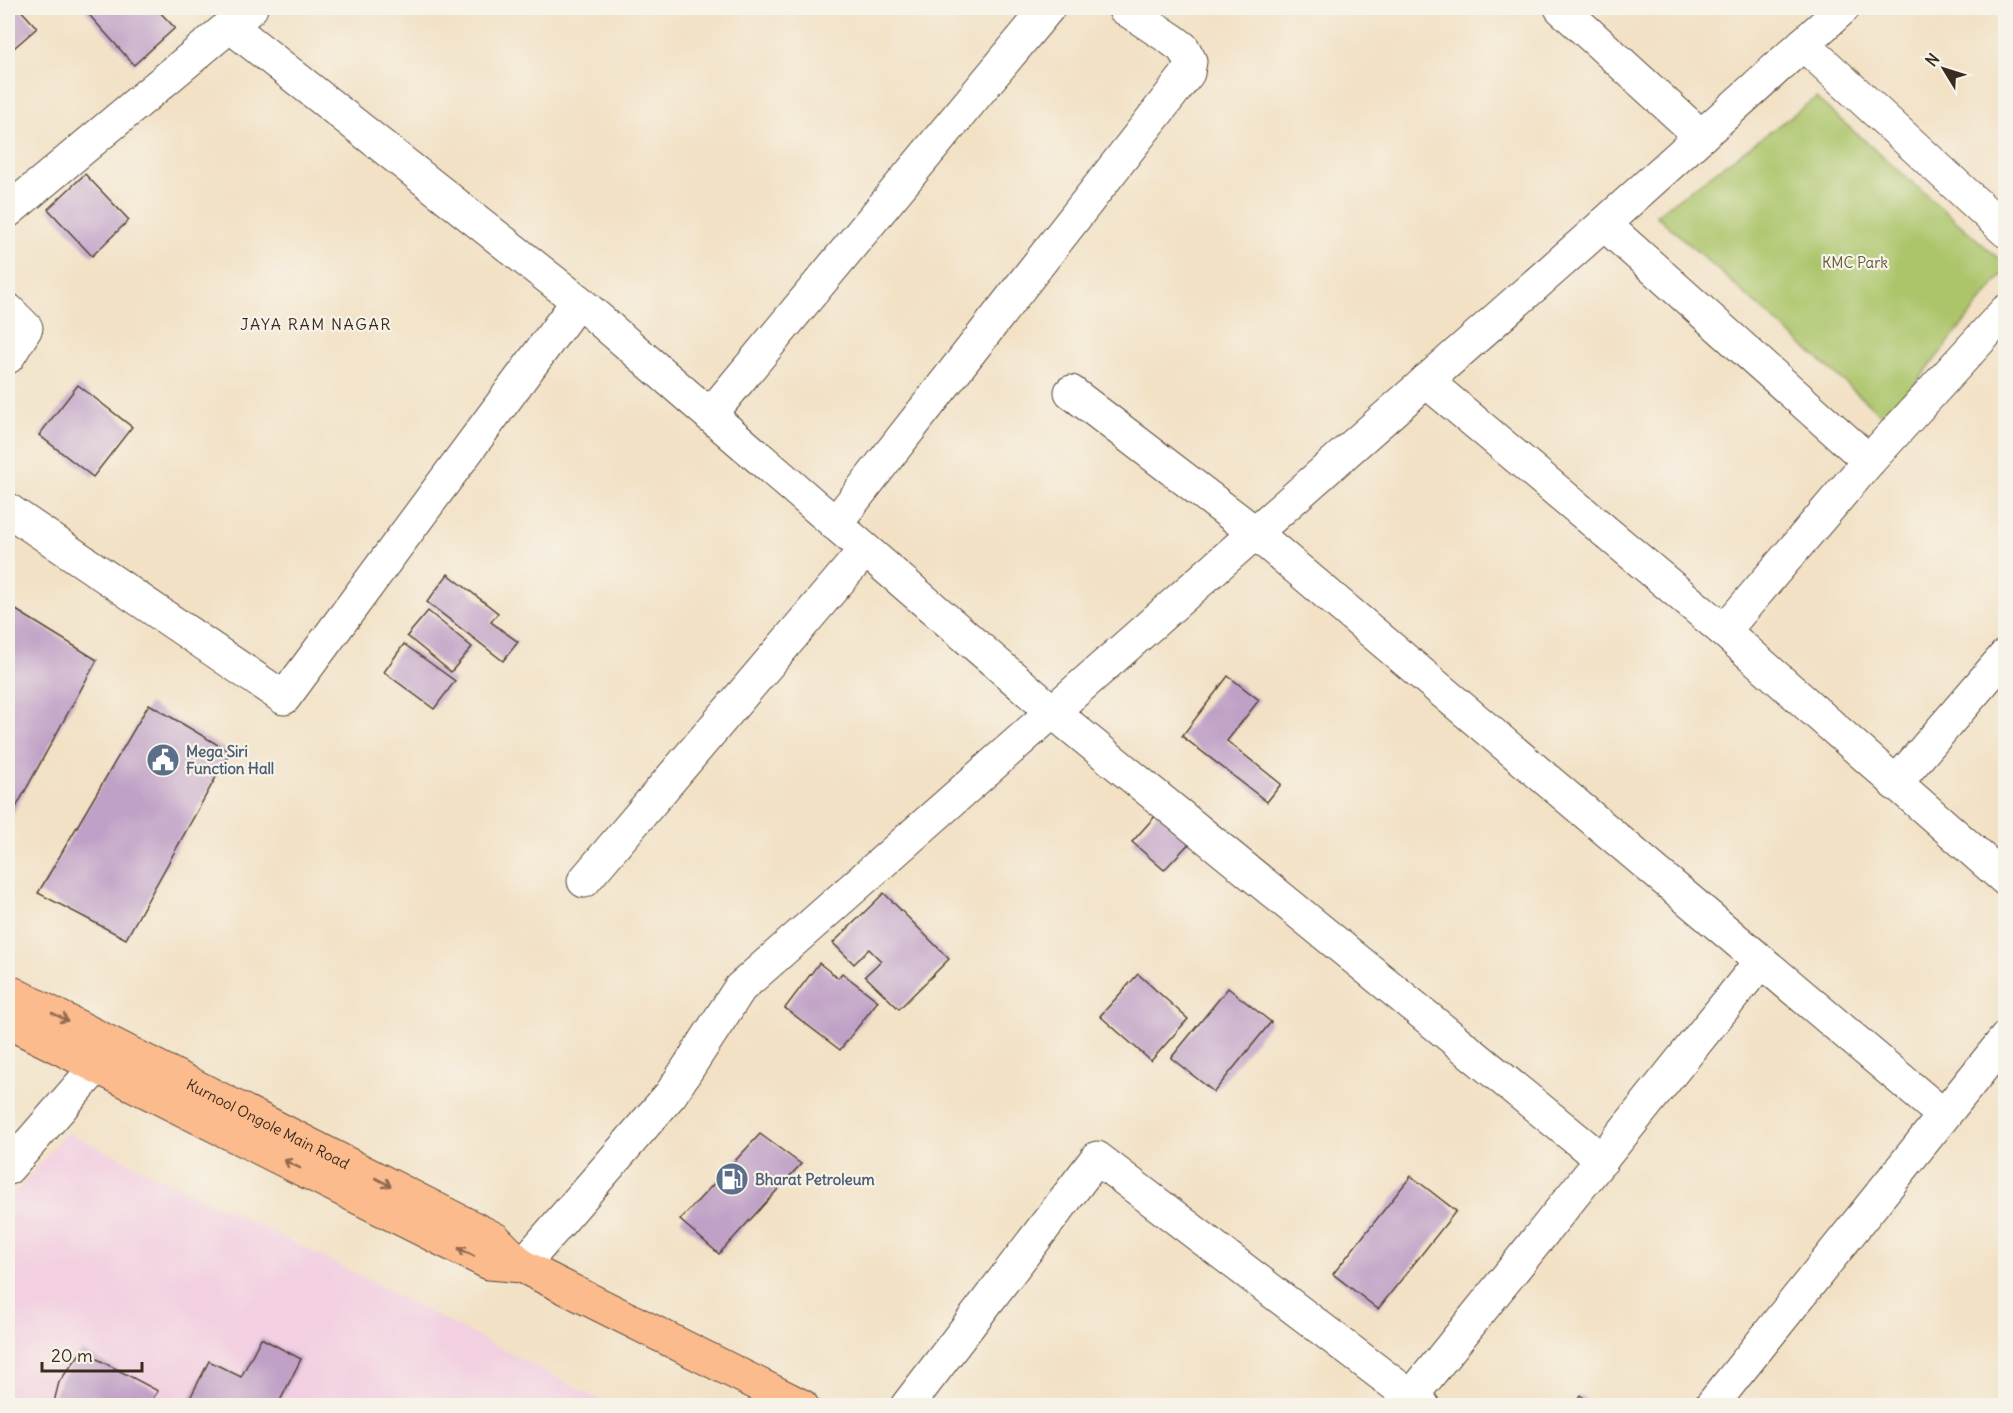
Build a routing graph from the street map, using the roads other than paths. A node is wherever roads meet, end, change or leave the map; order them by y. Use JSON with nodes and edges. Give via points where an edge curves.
{"nodes":[{"id":1,"x":1048,"y":8,"type":"edge"},
{"id":2,"x":1124,"y":8,"type":"edge"},
{"id":3,"x":1561,"y":8,"type":"edge"},
{"id":4,"x":1843,"y":8,"type":"edge"},
{"id":5,"x":240,"y":16,"type":"edge"},
{"id":6,"x":1803,"y":44,"type":"junction"},
{"id":7,"x":1701,"y":136,"type":"junction"},
{"id":8,"x":8,"y":211,"type":"edge"},
{"id":9,"x":1604,"y":224,"type":"junction"},
{"id":10,"x":2006,"y":231,"type":"edge"},
{"id":11,"x":578,"y":301,"type":"junction"},
{"id":12,"x":8,"y":310,"type":"edge"},
{"id":13,"x":2006,"y":311,"type":"edge"},
{"id":14,"x":8,"y":357,"type":"edge"},
{"id":15,"x":1426,"y":381,"type":"junction"},
{"id":16,"x":1071,"y":392,"type":"dead end"},
{"id":17,"x":710,"y":415,"type":"junction"},
{"id":18,"x":1869,"y":461,"type":"junction"},
{"id":19,"x":8,"y":510,"type":"edge"},
{"id":20,"x":835,"y":524,"type":"junction"},
{"id":21,"x":1254,"y":532,"type":"junction"},
{"id":22,"x":865,"y":549,"type":"junction"},
{"id":23,"x":1724,"y":631,"type":"junction"},
{"id":24,"x":2006,"y":655,"type":"edge"},
{"id":25,"x":1053,"y":712,"type":"junction"},
{"id":26,"x":1895,"y":784,"type":"junction"},
{"id":27,"x":2006,"y":880,"type":"edge"},
{"id":28,"x":584,"y":881,"type":"dead end"},
{"id":29,"x":1761,"y":961,"type":"junction"},
{"id":30,"x":8,"y":991,"type":"edge"},
{"id":31,"x":8,"y":1022,"type":"edge"},
{"id":32,"x":2006,"y":1038,"type":"edge"},
{"id":33,"x":97,"y":1066,"type":"junction"},
{"id":34,"x":1943,"y":1115,"type":"junction"},
{"id":35,"x":1602,"y":1160,"type":"junction"},
{"id":36,"x":8,"y":1168,"type":"edge"},
{"id":37,"x":522,"y":1266,"type":"junction"},
{"id":38,"x":1417,"y":1401,"type":"edge"},
{"id":39,"x":798,"y":1405,"type":"edge"},
{"id":40,"x":907,"y":1406,"type":"edge"},
{"id":41,"x":1711,"y":1406,"type":"edge"}],
"edges":[{"from":1,"to":17,"type":"street"},
{"from":2,"to":20,"type":"street","via":[[1183,48],[1190,61],[1188,73]]},
{"from":3,"to":7,"type":"street"},
{"from":4,"to":6,"type":"street"},
{"from":5,"to":8,"type":"street"},
{"from":5,"to":11,"type":"street"},
{"from":6,"to":7,"type":"street"},
{"from":6,"to":10,"type":"street"},
{"from":7,"to":9,"type":"street"},
{"from":9,"to":15,"type":"street"},
{"from":9,"to":18,"type":"street"},
{"from":11,"to":17,"type":"street"},
{"from":11,"to":19,"type":"street","via":[[284,698]]},
{"from":12,"to":14,"type":"street","via":[[26,328]]},
{"from":13,"to":18,"type":"street"},
{"from":15,"to":21,"type":"street"},
{"from":15,"to":23,"type":"street"},
{"from":16,"to":21,"type":"street"},
{"from":17,"to":20,"type":"street"},
{"from":18,"to":23,"type":"street"},
{"from":20,"to":22,"type":"street"},
{"from":21,"to":25,"type":"street"},
{"from":21,"to":29,"type":"street"},
{"from":22,"to":25,"type":"street"},
{"from":22,"to":28,"type":"street"},
{"from":23,"to":26,"type":"street"},
{"from":24,"to":26,"type":"street"},
{"from":25,"to":35,"type":"street"},
{"from":25,"to":37,"type":"street","via":[[740,988],[671,1094]]},
{"from":26,"to":27,"type":"street"},
{"from":29,"to":34,"type":"street"},
{"from":29,"to":35,"type":"street"},
{"from":30,"to":37,"type":"main road","name":"Kurnool Ongole Main Road","one_way":true,"via":[[495,1239]]},
{"from":31,"to":33,"type":"main road","name":"Kurnool Ongole Main Road"},
{"from":32,"to":34,"type":"street"},
{"from":33,"to":36,"type":"street"},
{"from":37,"to":33,"type":"main road","name":"Kurnool Ongole Main Road","one_way":true,"via":[[489,1263]]},
{"from":34,"to":41,"type":"street"},
{"from":35,"to":38,"type":"street"},
{"from":37,"to":39,"type":"main road","name":"Kurnool Ongole Main Road"},
{"from":38,"to":40,"type":"street","via":[[1097,1158]]}]}
